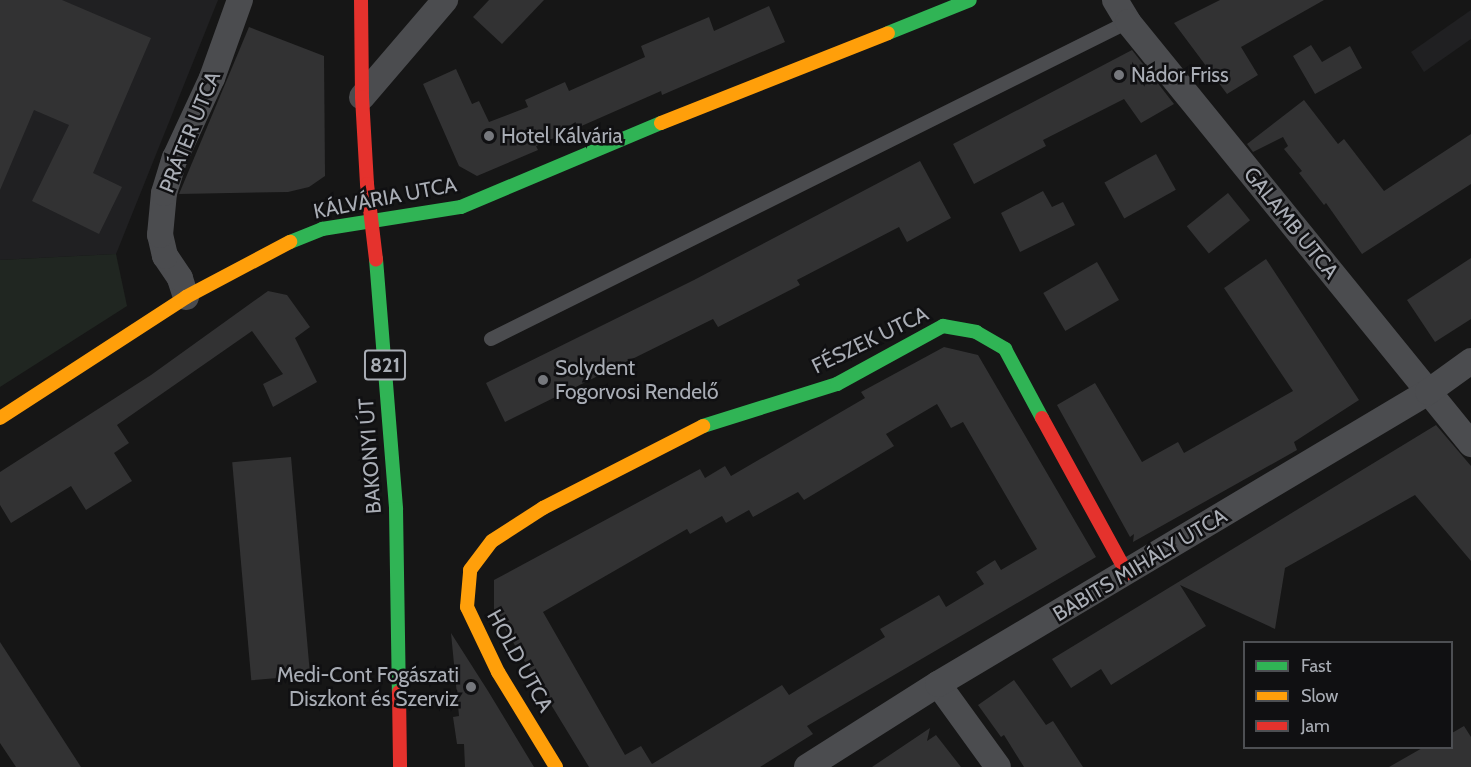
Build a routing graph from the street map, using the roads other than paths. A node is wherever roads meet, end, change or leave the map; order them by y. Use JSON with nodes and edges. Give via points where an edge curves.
{"nodes":[{"id":1,"x":240,"y":0,"type":"edge"},
{"id":2,"x":361,"y":0,"type":"edge"},
{"id":3,"x":445,"y":0,"type":"edge"},
{"id":4,"x":970,"y":0,"type":"edge"},
{"id":5,"x":1115,"y":0,"type":"edge"},
{"id":6,"x":1128,"y":22,"type":"junction"},
{"id":7,"x":362,"y":97,"type":"junction"},
{"id":8,"x":370,"y":221,"type":"junction"},
{"id":9,"x":186,"y":297,"type":"junction"},
{"id":10,"x":491,"y":339,"type":"dead end"},
{"id":11,"x":1471,"y":361,"type":"edge"},
{"id":12,"x":1428,"y":392,"type":"junction"},
{"id":13,"x":0,"y":418,"type":"edge"},
{"id":14,"x":1471,"y":444,"type":"edge"},
{"id":15,"x":492,"y":541,"type":"joint"},
{"id":16,"x":1127,"y":573,"type":"junction"},
{"id":17,"x":938,"y":684,"type":"junction"},
{"id":18,"x":399,"y":767,"type":"edge"},
{"id":19,"x":556,"y":767,"type":"edge"},
{"id":20,"x":807,"y":767,"type":"edge"},
{"id":21,"x":998,"y":767,"type":"edge"}],
"edges":[{"from":1,"to":9,"type":"street","name":"PRÁTER UTCA","via":[[164,193],[160,235],[165,256],[180,278]]},
{"from":2,"to":7,"type":"street","name":"BAKONYI ÚT","number":"821"},
{"from":3,"to":7,"type":"street"},
{"from":4,"to":8,"type":"street","name":"KÁLVÁRIA UTCA","via":[[634,133],[461,207]]},
{"from":5,"to":6,"type":"street","name":"GALAMB UTCA"},
{"from":6,"to":10,"type":"lane"},
{"from":6,"to":12,"type":"street","name":"GALAMB UTCA"},
{"from":7,"to":8,"type":"street","name":"BAKONYI ÚT","number":"821"},
{"from":8,"to":9,"type":"street","name":"KÁLVÁRIA UTCA","via":[[322,229]]},
{"from":8,"to":18,"type":"street","name":"BAKONYI ÚT","number":"821","via":[[379,286],[396,509]]},
{"from":9,"to":13,"type":"street","name":"KÁLVÁRIA UTCA"},
{"from":11,"to":12,"type":"street","name":"BABITS MIHÁLY UTCA"},
{"from":12,"to":14,"type":"street","name":"GALAMB UTCA"},
{"from":12,"to":16,"type":"street","name":"BABITS MIHÁLY UTCA"},
{"from":15,"to":16,"type":"street","name":"FÉSZEK UTCA","via":[[543,508],[710,422],[837,384],[944,326],[976,332],[1005,349]]},
{"from":15,"to":19,"type":"street","name":"HOLD UTCA","via":[[470,570],[467,607],[498,672]]},
{"from":16,"to":17,"type":"street","name":"BABITS MIHÁLY UTCA"},
{"from":17,"to":20,"type":"street","name":"BABITS MIHÁLY UTCA"},
{"from":17,"to":21,"type":"street"}]}
